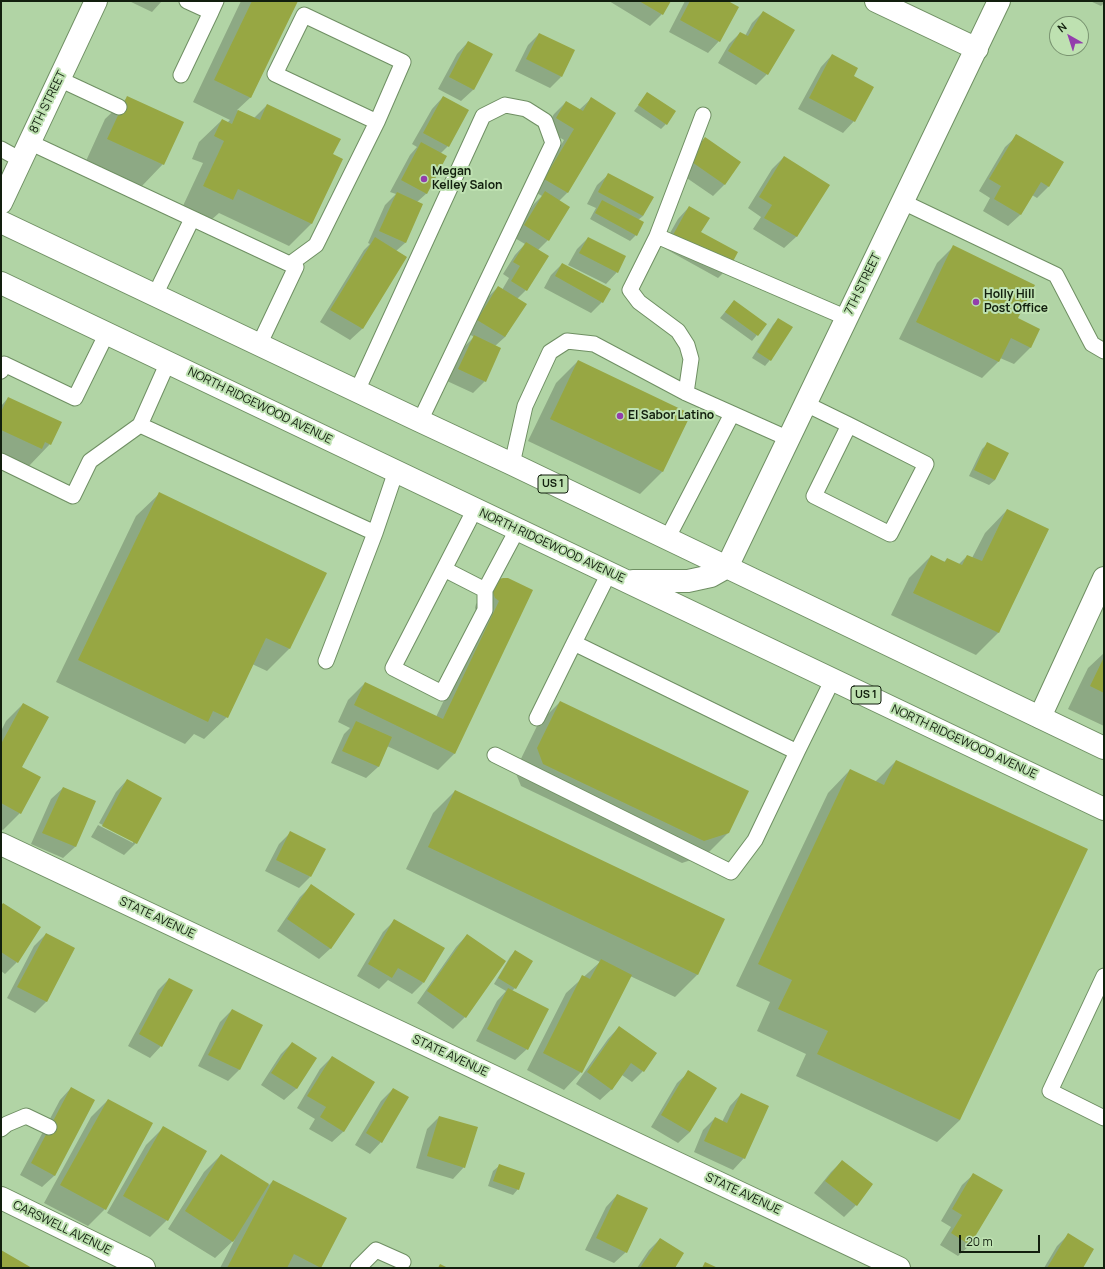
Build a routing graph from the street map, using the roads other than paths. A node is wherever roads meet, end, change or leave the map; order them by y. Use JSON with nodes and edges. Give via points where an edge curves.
{"nodes":[{"id":1,"x":96,"y":1,"type":"edge"},
{"id":2,"x":187,"y":1,"type":"edge"},
{"id":3,"x":876,"y":1,"type":"edge"},
{"id":4,"x":999,"y":1,"type":"edge"},
{"id":5,"x":213,"y":6,"type":"edge"},
{"id":6,"x":976,"y":49,"type":"junction"},
{"id":7,"x":181,"y":75,"type":"dead end"},
{"id":8,"x":59,"y":79,"type":"junction"},
{"id":9,"x":119,"y":107,"type":"dead end"},
{"id":10,"x":703,"y":115,"type":"dead end"},
{"id":11,"x":377,"y":122,"type":"junction"},
{"id":12,"x":1,"y":149,"type":"edge"},
{"id":13,"x":25,"y":151,"type":"junction"},
{"id":14,"x":903,"y":202,"type":"junction"},
{"id":15,"x":1,"y":203,"type":"edge"},
{"id":16,"x":192,"y":219,"type":"junction"},
{"id":17,"x":1,"y":222,"type":"edge"},
{"id":18,"x":657,"y":236,"type":"junction"},
{"id":19,"x":290,"y":264,"type":"junction"},
{"id":20,"x":1,"y":283,"type":"edge"},
{"id":21,"x":155,"y":295,"type":"junction"},
{"id":22,"x":847,"y":318,"type":"junction"},
{"id":23,"x":107,"y":333,"type":"junction"},
{"id":24,"x":259,"y":345,"type":"junction"},
{"id":25,"x":1104,"y":351,"type":"edge"},
{"id":26,"x":168,"y":362,"type":"junction"},
{"id":27,"x":1,"y":371,"type":"edge"},
{"id":28,"x":357,"y":391,"type":"junction"},
{"id":29,"x":686,"y":393,"type":"junction"},
{"id":30,"x":806,"y":404,"type":"junction"},
{"id":31,"x":732,"y":414,"type":"junction"},
{"id":32,"x":420,"y":421,"type":"junction"},
{"id":33,"x":140,"y":425,"type":"junction"},
{"id":34,"x":849,"y":425,"type":"junction"},
{"id":35,"x":789,"y":438,"type":"junction"},
{"id":36,"x":1,"y":461,"type":"edge"},
{"id":37,"x":512,"y":464,"type":"junction"},
{"id":38,"x":396,"y":471,"type":"junction"},
{"id":39,"x":476,"y":509,"type":"junction"},
{"id":40,"x":517,"y":530,"type":"junction"},
{"id":41,"x":375,"y":533,"type":"junction"},
{"id":42,"x":668,"y":539,"type":"junction"},
{"id":43,"x":727,"y":567,"type":"junction"},
{"id":44,"x":444,"y":569,"type":"junction"},
{"id":45,"x":618,"y":577,"type":"junction"},
{"id":46,"x":1104,"y":578,"type":"edge"},
{"id":47,"x":485,"y":590,"type":"junction"},
{"id":48,"x":574,"y":643,"type":"junction"},
{"id":49,"x":326,"y":660,"type":"dead end"},
{"id":50,"x":833,"y":679,"type":"junction"},
{"id":51,"x":1040,"y":717,"type":"junction"},
{"id":52,"x":538,"y":718,"type":"dead end"},
{"id":53,"x":1104,"y":748,"type":"edge"},
{"id":54,"x":797,"y":752,"type":"junction"},
{"id":55,"x":495,"y":755,"type":"dead end"},
{"id":56,"x":1104,"y":809,"type":"edge"},
{"id":57,"x":1,"y":844,"type":"edge"},
{"id":58,"x":1104,"y":976,"type":"edge"},
{"id":59,"x":1104,"y":1118,"type":"edge"},
{"id":60,"x":48,"y":1127,"type":"dead end"},
{"id":61,"x":1,"y":1129,"type":"edge"},
{"id":62,"x":1,"y":1198,"type":"edge"},
{"id":63,"x":403,"y":1262,"type":"dead end"},
{"id":64,"x":144,"y":1268,"type":"edge"},
{"id":65,"x":358,"y":1268,"type":"edge"},
{"id":66,"x":899,"y":1268,"type":"edge"}],
"edges":[{"from":1,"to":8,"type":"main road","name":"8TH STREET"},
{"from":2,"to":5,"type":"lane"},
{"from":3,"to":6,"type":"main road"},
{"from":4,"to":6,"type":"main road","name":"7TH STREET"},
{"from":5,"to":7,"type":"lane"},
{"from":6,"to":14,"type":"main road","name":"7TH STREET"},
{"from":8,"to":9,"type":"lane"},
{"from":8,"to":13,"type":"main road","name":"8TH STREET"},
{"from":10,"to":18,"type":"lane"},
{"from":11,"to":11,"type":"lane","via":[[275,74],[304,15],[403,62]]},
{"from":11,"to":19,"type":"lane","via":[[316,245]]},
{"from":12,"to":13,"type":"lane"},
{"from":13,"to":15,"type":"main road","name":"8TH STREET"},
{"from":13,"to":16,"type":"lane"},
{"from":14,"to":22,"type":"main road","name":"7TH STREET"},
{"from":14,"to":25,"type":"lane","via":[[1056,275],[1092,344]]},
{"from":16,"to":19,"type":"lane"},
{"from":16,"to":21,"type":"lane"},
{"from":17,"to":21,"type":"main road","number":"US 1"},
{"from":18,"to":22,"type":"lane"},
{"from":18,"to":29,"type":"lane","via":[[630,290],[640,302],[678,331],[687,346],[691,359]]},
{"from":19,"to":24,"type":"lane","via":[[296,267]]},
{"from":20,"to":23,"type":"main road","name":"NORTH RIDGEWOOD AVENUE","number":"US 1"},
{"from":21,"to":24,"type":"main road","number":"US 1"},
{"from":22,"to":30,"type":"main road","name":"7TH STREET"},
{"from":23,"to":26,"type":"main road","name":"NORTH RIDGEWOOD AVENUE","number":"US 1"},
{"from":23,"to":27,"type":"lane","via":[[75,398],[4,364]]},
{"from":24,"to":28,"type":"main road","number":"US 1"},
{"from":26,"to":33,"type":"lane"},
{"from":26,"to":38,"type":"main road","name":"NORTH RIDGEWOOD AVENUE","number":"US 1"},
{"from":28,"to":32,"type":"main road","number":"US 1"},
{"from":28,"to":32,"type":"lane","via":[[483,116],[505,106],[526,109],[545,121],[553,142]]},
{"from":29,"to":31,"type":"lane"},
{"from":29,"to":37,"type":"lane","via":[[594,344],[567,341],[550,352],[528,399]]},
{"from":30,"to":34,"type":"lane"},
{"from":30,"to":35,"type":"main road","name":"7TH STREET"},
{"from":31,"to":35,"type":"lane"},
{"from":31,"to":42,"type":"lane"},
{"from":32,"to":37,"type":"main road","number":"US 1"},
{"from":33,"to":36,"type":"lane","via":[[90,461],[73,496]]},
{"from":33,"to":41,"type":"lane"},
{"from":34,"to":34,"type":"lane","via":[[926,464],[890,534],[814,496]]},
{"from":35,"to":43,"type":"main road","name":"7TH STREET"},
{"from":37,"to":42,"type":"main road","number":"US 1"},
{"from":38,"to":39,"type":"main road","name":"NORTH RIDGEWOOD AVENUE","number":"US 1"},
{"from":38,"to":41,"type":"lane"},
{"from":39,"to":40,"type":"main road","name":"NORTH RIDGEWOOD AVENUE","number":"US 1"},
{"from":39,"to":44,"type":"lane"},
{"from":40,"to":45,"type":"main road","name":"NORTH RIDGEWOOD AVENUE","number":"US 1"},
{"from":40,"to":47,"type":"lane"},
{"from":41,"to":49,"type":"lane"},
{"from":42,"to":43,"type":"main road","number":"US 1"},
{"from":43,"to":45,"type":"main road","via":[[711,576],[688,581]]},
{"from":43,"to":51,"type":"main road","number":"US 1"},
{"from":44,"to":47,"type":"lane"},
{"from":44,"to":47,"type":"lane","via":[[393,668],[442,693],[485,610]]},
{"from":45,"to":48,"type":"lane"},
{"from":45,"to":50,"type":"main road","name":"NORTH RIDGEWOOD AVENUE","number":"US 1"},
{"from":46,"to":51,"type":"main road"},
{"from":48,"to":52,"type":"lane"},
{"from":48,"to":54,"type":"lane"},
{"from":50,"to":54,"type":"lane"},
{"from":50,"to":56,"type":"main road","name":"NORTH RIDGEWOOD AVENUE","number":"US 1"},
{"from":51,"to":53,"type":"main road","number":"US 1"},
{"from":54,"to":55,"type":"lane","via":[[755,840],[730,872]]},
{"from":57,"to":66,"type":"main road","name":"STATE AVENUE"},
{"from":58,"to":59,"type":"lane","via":[[1050,1091]]},
{"from":60,"to":61,"type":"lane","via":[[26,1116]]},
{"from":62,"to":64,"type":"main road","name":"CARSWELL AVENUE"},
{"from":63,"to":65,"type":"lane","via":[[376,1250]]}]}
